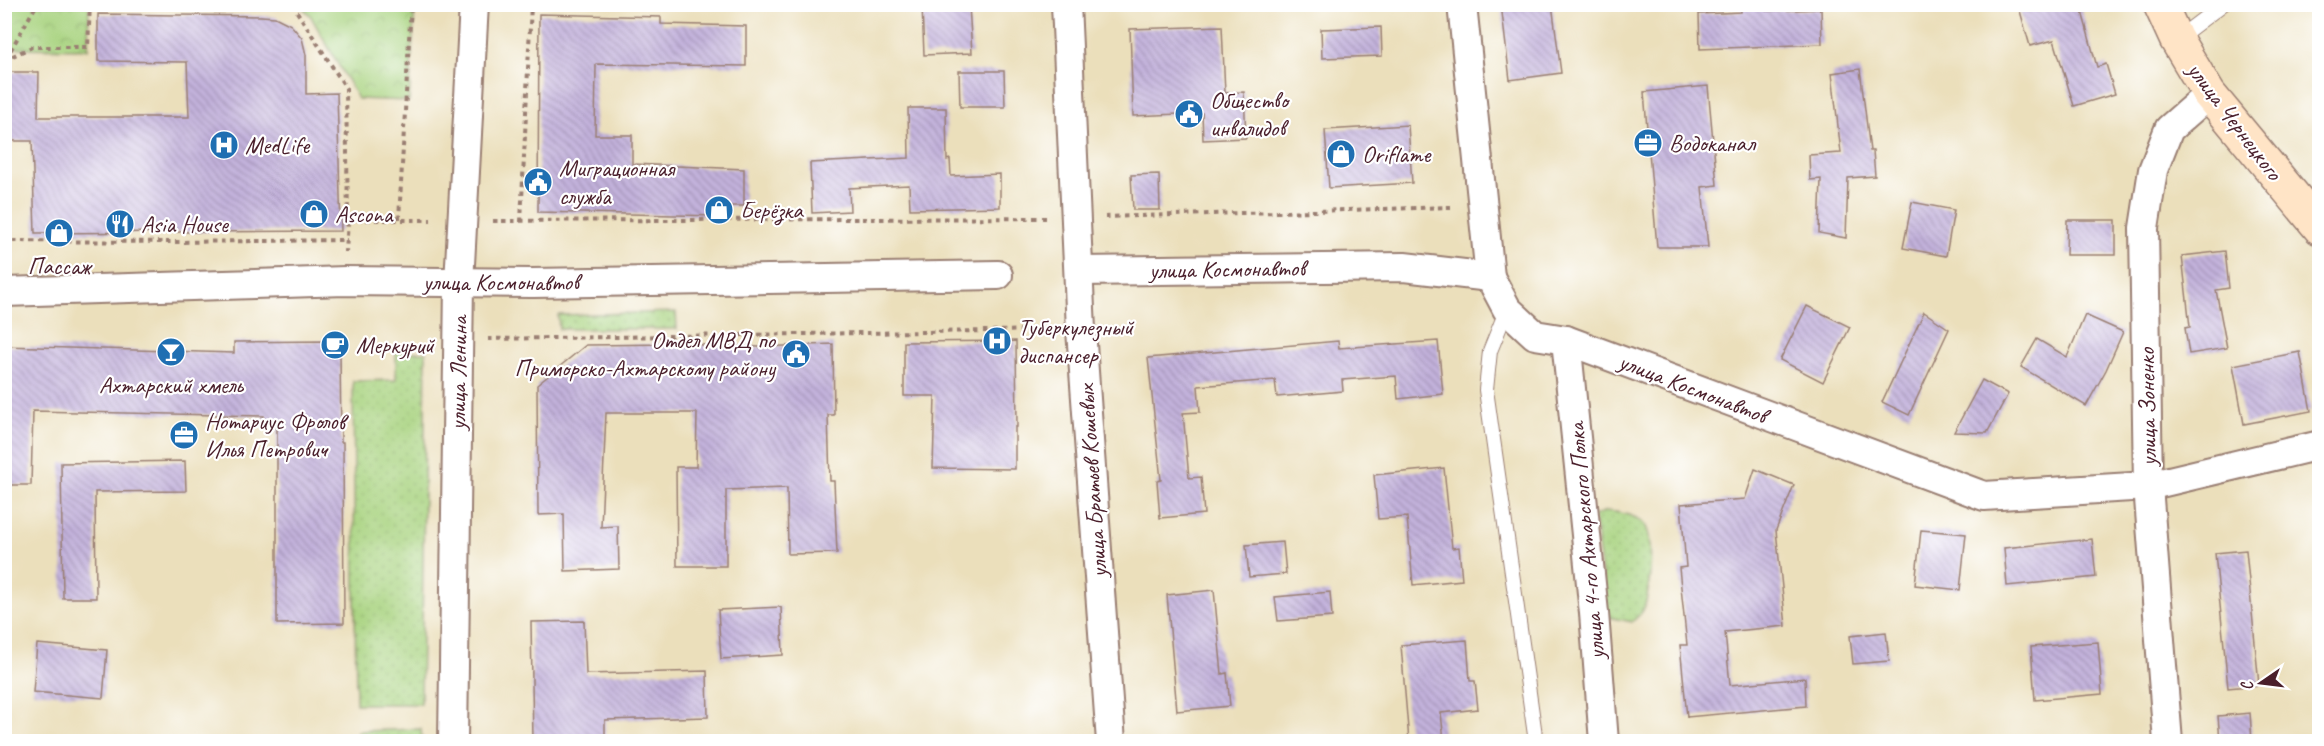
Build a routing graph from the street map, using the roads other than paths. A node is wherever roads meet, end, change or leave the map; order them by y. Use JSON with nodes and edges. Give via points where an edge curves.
{"nodes":[{"id":1,"x":474,"y":4,"type":"edge"},
{"id":2,"x":1066,"y":4,"type":"edge"},
{"id":3,"x":1462,"y":4,"type":"edge"},
{"id":4,"x":2160,"y":4,"type":"edge"},
{"id":5,"x":2223,"y":4,"type":"edge"},
{"id":6,"x":2176,"y":39,"type":"junction"},
{"id":7,"x":2209,"y":94,"type":"junction"},
{"id":8,"x":2319,"y":228,"type":"edge"},
{"id":9,"x":1080,"y":271,"type":"junction"},
{"id":10,"x":998,"y":274,"type":"dead end"},
{"id":11,"x":1490,"y":277,"type":"junction"},
{"id":12,"x":459,"y":283,"type":"junction"},
{"id":13,"x":4,"y":292,"type":"edge"},
{"id":14,"x":1507,"y":309,"type":"junction"},
{"id":15,"x":1566,"y":340,"type":"junction"},
{"id":16,"x":2319,"y":445,"type":"edge"},
{"id":17,"x":2148,"y":486,"type":"junction"},
{"id":18,"x":453,"y":741,"type":"edge"},
{"id":19,"x":1111,"y":741,"type":"edge"},
{"id":20,"x":1536,"y":741,"type":"edge"},
{"id":21,"x":1604,"y":741,"type":"edge"},
{"id":22,"x":2168,"y":741,"type":"edge"}],
"edges":[{"from":1,"to":12,"type":"street","name":"улица Ленина"},
{"from":2,"to":9,"type":"street","name":"улица Братьев Кошевых"},
{"from":3,"to":11,"type":"street"},
{"from":4,"to":6,"type":"street"},
{"from":5,"to":6,"type":"lane"},
{"from":6,"to":7,"type":"street","name":"улица Чернецкого"},
{"from":7,"to":8,"type":"street","name":"улица Чернецкого"},
{"from":7,"to":17,"type":"street","name":"улица Зоненко","via":[[2169,129],[2153,170],[2144,228]]},
{"from":9,"to":11,"type":"street","name":"улица Космонавтов","via":[[1404,267]]},
{"from":9,"to":19,"type":"street","name":"улица Братьев Кошевых"},
{"from":10,"to":12,"type":"street","name":"улица Космонавтов"},
{"from":11,"to":14,"type":"street","name":"улица Космонавтов"},
{"from":12,"to":13,"type":"street","name":"улица Космонавтов","via":[[345,281]]},
{"from":12,"to":18,"type":"street","name":"улица Ленина"},
{"from":14,"to":15,"type":"street","name":"улица Космонавтов","via":[[1535,335]]},
{"from":14,"to":20,"type":"lane","via":[[1490,351],[1486,390]]},
{"from":15,"to":17,"type":"street","name":"улица Космонавтов","via":[[1983,496]]},
{"from":15,"to":21,"type":"street","name":"улица 4-го Ахтарского Полка"},
{"from":16,"to":17,"type":"street","name":"улица Космонавтов"},
{"from":17,"to":22,"type":"street","name":"улица Зоненко"}]}
